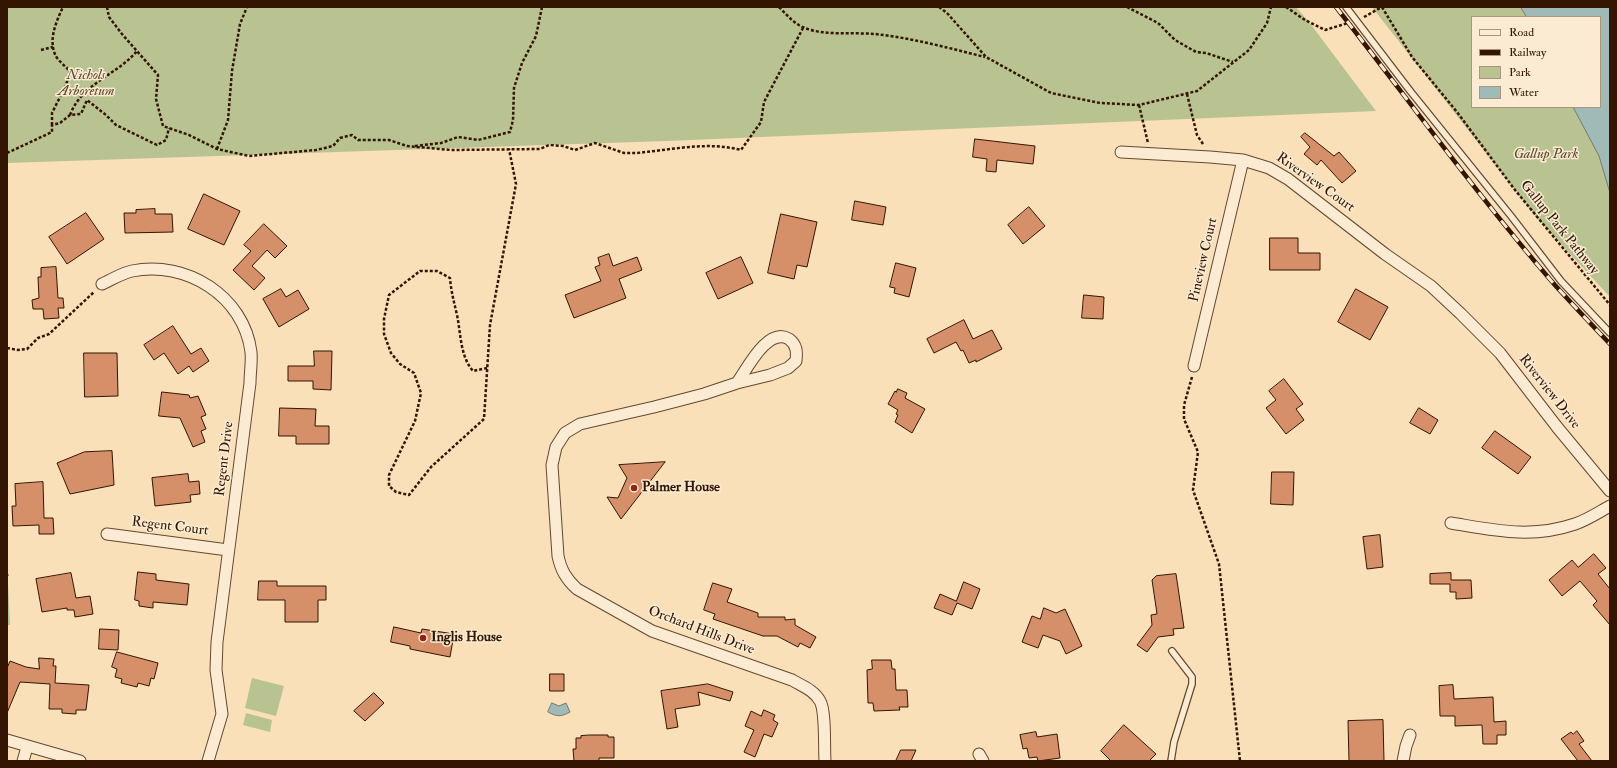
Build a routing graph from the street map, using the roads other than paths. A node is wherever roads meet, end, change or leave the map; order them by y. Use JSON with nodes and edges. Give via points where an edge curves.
{"nodes":[{"id":1,"x":1346,"y":7,"type":"edge"},
{"id":2,"x":1121,"y":152,"type":"dead end"},
{"id":3,"x":1243,"y":160,"type":"junction"},
{"id":4,"x":102,"y":284,"type":"road end"},
{"id":5,"x":1461,"y":314,"type":"joint"},
{"id":6,"x":1610,"y":333,"type":"edge"},
{"id":7,"x":1194,"y":366,"type":"road end"},
{"id":8,"x":737,"y":382,"type":"junction"},
{"id":9,"x":1610,"y":491,"type":"edge"},
{"id":10,"x":1610,"y":506,"type":"edge"},
{"id":11,"x":1451,"y":523,"type":"dead end"},
{"id":12,"x":107,"y":534,"type":"dead end"},
{"id":13,"x":228,"y":550,"type":"junction"},
{"id":14,"x":1172,"y":651,"type":"dead end"},
{"id":15,"x":1410,"y":735,"type":"dead end"},
{"id":16,"x":7,"y":740,"type":"edge"},
{"id":17,"x":27,"y":747,"type":"junction"},
{"id":18,"x":23,"y":761,"type":"edge"},
{"id":19,"x":80,"y":761,"type":"edge"},
{"id":20,"x":208,"y":761,"type":"edge"},
{"id":21,"x":825,"y":761,"type":"edge"},
{"id":22,"x":1170,"y":761,"type":"edge"},
{"id":23,"x":1403,"y":761,"type":"edge"}],
"edges":[{"from":1,"to":6,"type":"lane","via":[[1561,281]]},
{"from":2,"to":3,"type":"street","name":"Riverview Court"},
{"from":3,"to":5,"type":"street","name":"Riverview Court","via":[[1269,168],[1288,179],[1431,286]]},
{"from":3,"to":7,"type":"street","name":"Pineview Court"},
{"from":4,"to":13,"type":"street","name":"Regent Drive","via":[[131,271],[155,268],[177,271],[210,286],[236,312],[245,330],[251,352],[250,383]]},
{"from":5,"to":9,"type":"street","name":"Riverview Drive","via":[[1500,353]]},
{"from":8,"to":8,"type":"street","name":"Orchard Hills Drive","via":[[788,368],[796,361],[797,351],[794,342],[785,337],[774,337],[765,343]]},
{"from":8,"to":21,"type":"street","name":"Orchard Hills Drive","via":[[704,394],[580,424],[565,433],[556,447],[552,465],[561,570],[568,582],[577,589],[652,631],[792,680],[811,690],[820,702],[823,717]]},
{"from":10,"to":11,"type":"street","via":[[1576,524],[1543,532],[1518,533]]},
{"from":12,"to":13,"type":"street","name":"Regent Court"},
{"from":13,"to":20,"type":"street","name":"Regent Drive","via":[[217,642],[216,670],[222,714]]},
{"from":14,"to":22,"type":"lane","via":[[1192,677],[1192,684]]},
{"from":15,"to":23,"type":"street"},
{"from":16,"to":17,"type":"street"},
{"from":17,"to":18,"type":"street"},
{"from":17,"to":19,"type":"street"}]}
